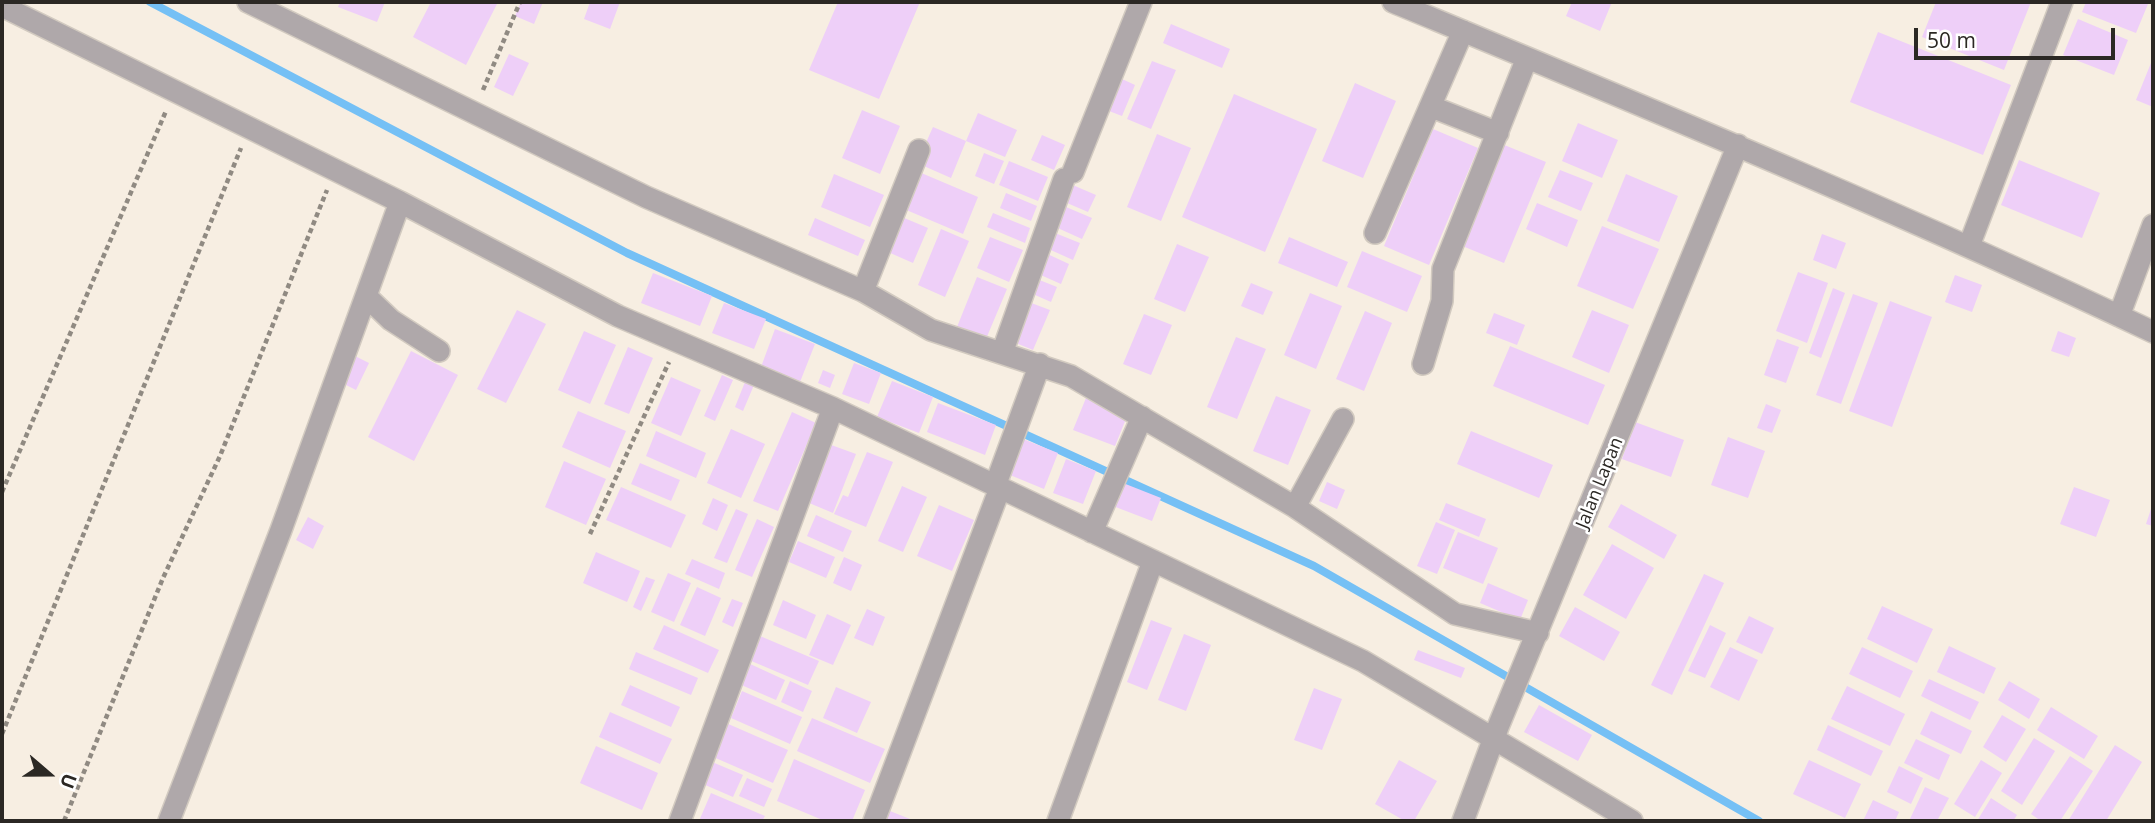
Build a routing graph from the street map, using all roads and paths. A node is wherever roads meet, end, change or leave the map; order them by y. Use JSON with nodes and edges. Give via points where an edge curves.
{"nodes":[{"id":1,"x":248,"y":2,"type":"edge"},
{"id":2,"x":520,"y":2,"type":"edge"},
{"id":3,"x":1141,"y":2,"type":"edge"},
{"id":4,"x":1393,"y":2,"type":"edge"},
{"id":5,"x":2062,"y":2,"type":"edge"},
{"id":6,"x":2,"y":6,"type":"edge"},
{"id":7,"x":1463,"y":31,"type":"junction"},
{"id":8,"x":1527,"y":58,"type":"junction"},
{"id":9,"x":175,"y":91,"type":"junction"},
{"id":10,"x":1432,"y":107,"type":"junction"},
{"id":11,"x":473,"y":114,"type":"junction"},
{"id":12,"x":249,"y":128,"type":"junction"},
{"id":13,"x":1498,"y":133,"type":"junction"},
{"id":14,"x":1738,"y":145,"type":"junction"},
{"id":15,"x":919,"y":150,"type":"dead end"},
{"id":16,"x":336,"y":170,"type":"junction"},
{"id":17,"x":400,"y":202,"type":"junction"},
{"id":18,"x":2153,"y":225,"type":"edge"},
{"id":19,"x":1375,"y":233,"type":"dead end"},
{"id":20,"x":1969,"y":246,"type":"junction"},
{"id":21,"x":863,"y":290,"type":"junction"},
{"id":22,"x":366,"y":296,"type":"junction"},
{"id":23,"x":2119,"y":316,"type":"junction"},
{"id":24,"x":2153,"y":332,"type":"edge"},
{"id":25,"x":678,"y":342,"type":"junction"},
{"id":26,"x":439,"y":351,"type":"dead end"},
{"id":27,"x":1002,"y":353,"type":"junction"},
{"id":28,"x":1423,"y":364,"type":"dead end"},
{"id":29,"x":1037,"y":374,"type":"junction"},
{"id":30,"x":833,"y":408,"type":"junction"},
{"id":31,"x":1343,"y":419,"type":"dead end"},
{"id":32,"x":1138,"y":424,"type":"junction"},
{"id":33,"x":998,"y":487,"type":"junction"},
{"id":34,"x":2,"y":492,"type":"edge"},
{"id":35,"x":1295,"y":508,"type":"junction"},
{"id":36,"x":1092,"y":532,"type":"junction"},
{"id":37,"x":590,"y":534,"type":"dead end"},
{"id":38,"x":1153,"y":561,"type":"junction"},
{"id":39,"x":1538,"y":633,"type":"junction"},
{"id":40,"x":2,"y":734,"type":"edge"},
{"id":41,"x":1495,"y":734,"type":"junction"},
{"id":42,"x":64,"y":821,"type":"edge"},
{"id":43,"x":169,"y":821,"type":"edge"},
{"id":44,"x":680,"y":821,"type":"edge"},
{"id":45,"x":874,"y":821,"type":"edge"},
{"id":46,"x":1058,"y":821,"type":"edge"},
{"id":47,"x":1463,"y":821,"type":"edge"},
{"id":48,"x":1632,"y":821,"type":"edge"}],
"edges":[{"from":1,"to":11,"type":"street"},
{"from":2,"to":11,"type":"path"},
{"from":3,"to":27,"type":"street"},
{"from":4,"to":7,"type":"street"},
{"from":5,"to":20,"type":"street"},
{"from":6,"to":9,"type":"street"},
{"from":7,"to":8,"type":"street"},
{"from":7,"to":10,"type":"street"},
{"from":8,"to":13,"type":"street"},
{"from":8,"to":14,"type":"street"},
{"from":9,"to":12,"type":"street"},
{"from":9,"to":34,"type":"path"},
{"from":10,"to":13,"type":"street"},
{"from":10,"to":19,"type":"street"},
{"from":11,"to":21,"type":"street","via":[[657,202]]},
{"from":12,"to":16,"type":"street"},
{"from":12,"to":40,"type":"path"},
{"from":13,"to":28,"type":"street","via":[[1443,269],[1442,301]]},
{"from":14,"to":20,"type":"street"},
{"from":14,"to":39,"type":"street","name":"Jalan Lapan"},
{"from":15,"to":21,"type":"street"},
{"from":16,"to":17,"type":"street"},
{"from":16,"to":42,"type":"path"},
{"from":17,"to":22,"type":"street"},
{"from":17,"to":25,"type":"street"},
{"from":18,"to":23,"type":"street"},
{"from":20,"to":23,"type":"street"},
{"from":21,"to":27,"type":"street","via":[[931,330]]},
{"from":22,"to":26,"type":"street","via":[[391,320]]},
{"from":22,"to":43,"type":"street"},
{"from":23,"to":24,"type":"street"},
{"from":25,"to":30,"type":"street"},
{"from":25,"to":37,"type":"path"},
{"from":27,"to":29,"type":"street"},
{"from":29,"to":32,"type":"street","via":[[1070,376]]},
{"from":29,"to":33,"type":"street"},
{"from":30,"to":33,"type":"street"},
{"from":30,"to":44,"type":"street"},
{"from":31,"to":35,"type":"street"},
{"from":32,"to":35,"type":"street"},
{"from":32,"to":36,"type":"street"},
{"from":33,"to":36,"type":"street"},
{"from":33,"to":45,"type":"street"},
{"from":35,"to":39,"type":"street","via":[[1455,614]]},
{"from":36,"to":38,"type":"street"},
{"from":38,"to":41,"type":"street","via":[[1363,661]]},
{"from":38,"to":46,"type":"street"},
{"from":39,"to":41,"type":"street","name":"Jalan Lapan"},
{"from":41,"to":47,"type":"street","name":"Jalan Lapan"},
{"from":41,"to":48,"type":"street"}]}
